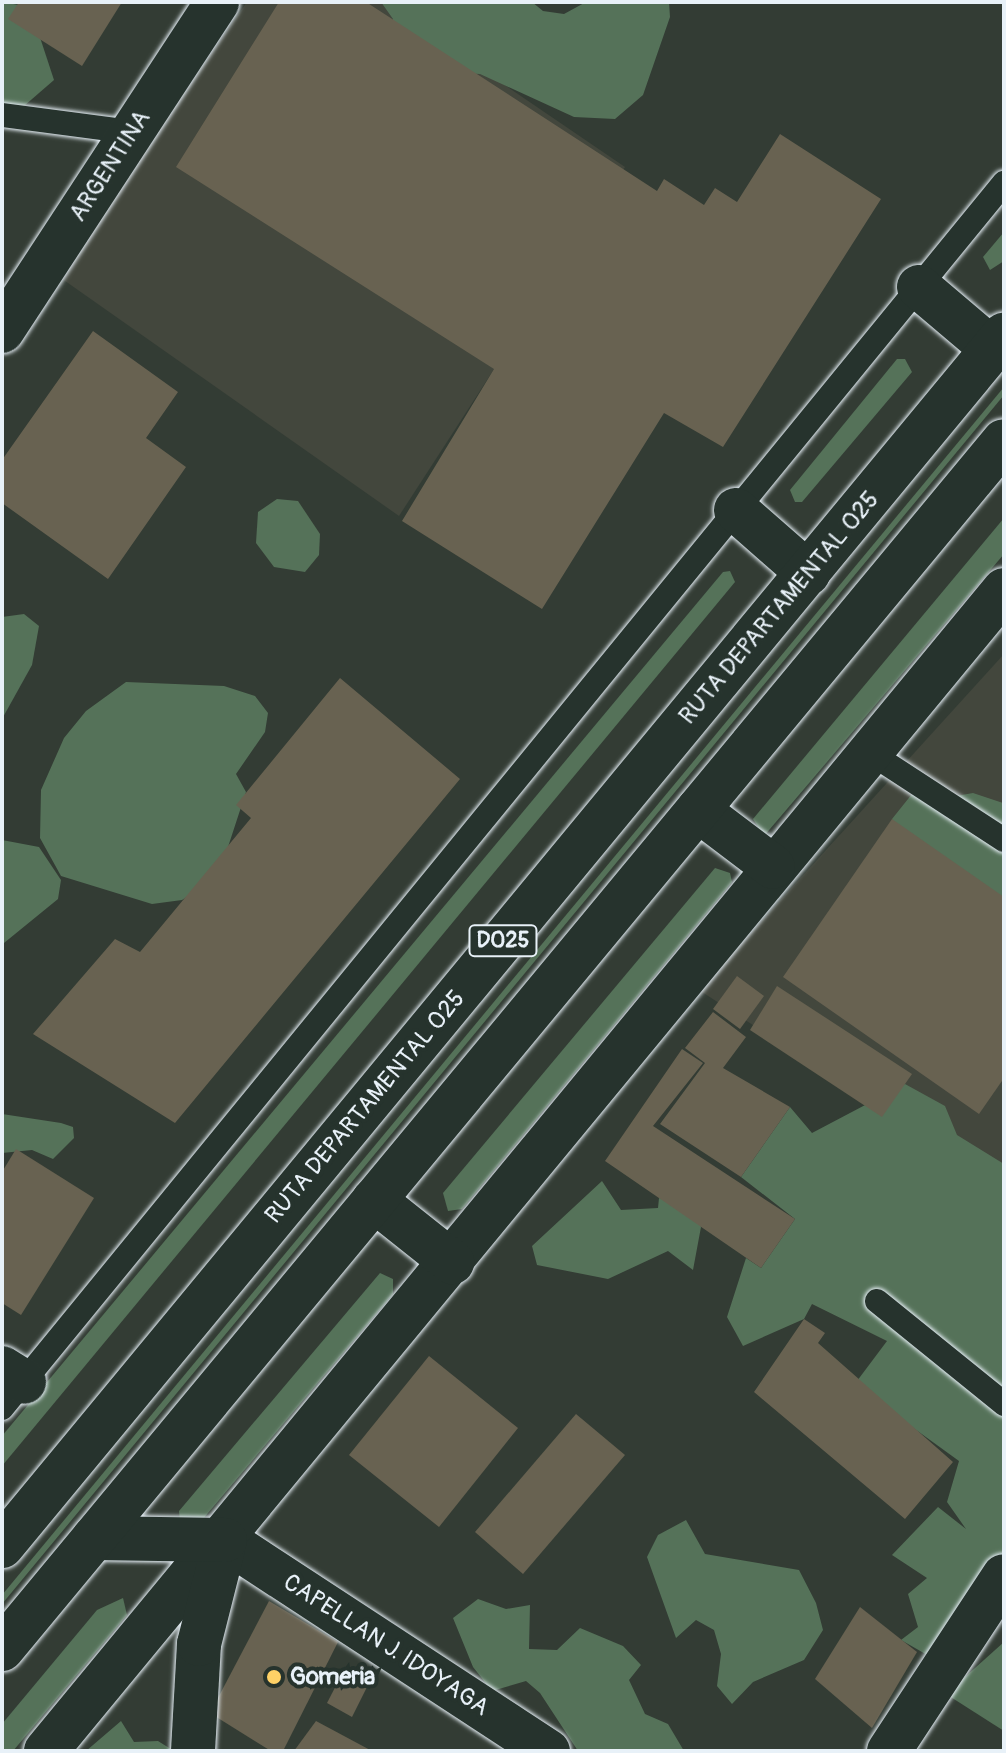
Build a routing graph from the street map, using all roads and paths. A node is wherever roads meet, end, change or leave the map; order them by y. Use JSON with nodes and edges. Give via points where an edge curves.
{"nodes":[{"id":1,"x":217,"y":2,"type":"edge"},
{"id":2,"x":2,"y":115,"type":"edge"},
{"id":3,"x":132,"y":132,"type":"junction"},
{"id":4,"x":1004,"y":183,"type":"edge"},
{"id":5,"x":919,"y":287,"type":"junction"},
{"id":6,"x":2,"y":331,"type":"edge"},
{"id":7,"x":998,"y":342,"type":"edge"},
{"id":8,"x":1004,"y":441,"type":"edge"},
{"id":9,"x":736,"y":510,"type":"junction"},
{"id":10,"x":808,"y":573,"type":"junction"},
{"id":11,"x":1004,"y":590,"type":"edge"},
{"id":12,"x":869,"y":752,"type":"junction"},
{"id":13,"x":698,"y":810,"type":"junction"},
{"id":14,"x":1004,"y":840,"type":"edge"},
{"id":15,"x":773,"y":867,"type":"junction"},
{"id":16,"x":374,"y":1200,"type":"junction"},
{"id":17,"x":452,"y":1262,"type":"junction"},
{"id":18,"x":877,"y":1301,"type":"dead end"},
{"id":19,"x":9,"y":1386,"type":"edge"},
{"id":20,"x":1004,"y":1404,"type":"edge"},
{"id":21,"x":94,"y":1538,"type":"junction"},
{"id":22,"x":225,"y":1540,"type":"junction"},
{"id":23,"x":2,"y":1546,"type":"edge"},
{"id":24,"x":1004,"y":1576,"type":"edge"},
{"id":25,"x":2,"y":1649,"type":"edge"},
{"id":26,"x":46,"y":1751,"type":"edge"},
{"id":27,"x":193,"y":1751,"type":"edge"},
{"id":28,"x":548,"y":1751,"type":"edge"},
{"id":29,"x":889,"y":1751,"type":"edge"}],
"edges":[{"from":1,"to":3,"type":"main road","name":"ARGENTINA"},
{"from":2,"to":3,"type":"lane"},
{"from":3,"to":6,"type":"main road","name":"ARGENTINA"},
{"from":4,"to":5,"type":"lane"},
{"from":5,"to":7,"type":"main road"},
{"from":5,"to":9,"type":"lane"},
{"from":7,"to":10,"type":"main road","name":"RUTA DEPARTAMENTAL 025","number":"D025"},
{"from":8,"to":13,"type":"main road","number":"D025"},
{"from":9,"to":10,"type":"main road"},
{"from":9,"to":19,"type":"lane"},
{"from":10,"to":23,"type":"main road","name":"RUTA DEPARTAMENTAL 025","number":"D025"},
{"from":11,"to":12,"type":"main road"},
{"from":12,"to":14,"type":"lane"},
{"from":12,"to":15,"type":"main road"},
{"from":13,"to":15,"type":"main road"},
{"from":13,"to":16,"type":"main road","number":"D025"},
{"from":15,"to":17,"type":"main road"},
{"from":16,"to":17,"type":"main road"},
{"from":16,"to":21,"type":"main road","number":"D025"},
{"from":17,"to":22,"type":"main road"},
{"from":18,"to":20,"type":"lane"},
{"from":21,"to":22,"type":"main road"},
{"from":21,"to":25,"type":"main road","number":"D025"},
{"from":22,"to":26,"type":"main road"},
{"from":22,"to":27,"type":"main road","via":[[199,1644]]},
{"from":22,"to":28,"type":"main road","name":"CAPELLAN J. IDOYAGA"},
{"from":24,"to":29,"type":"main road"}]}
